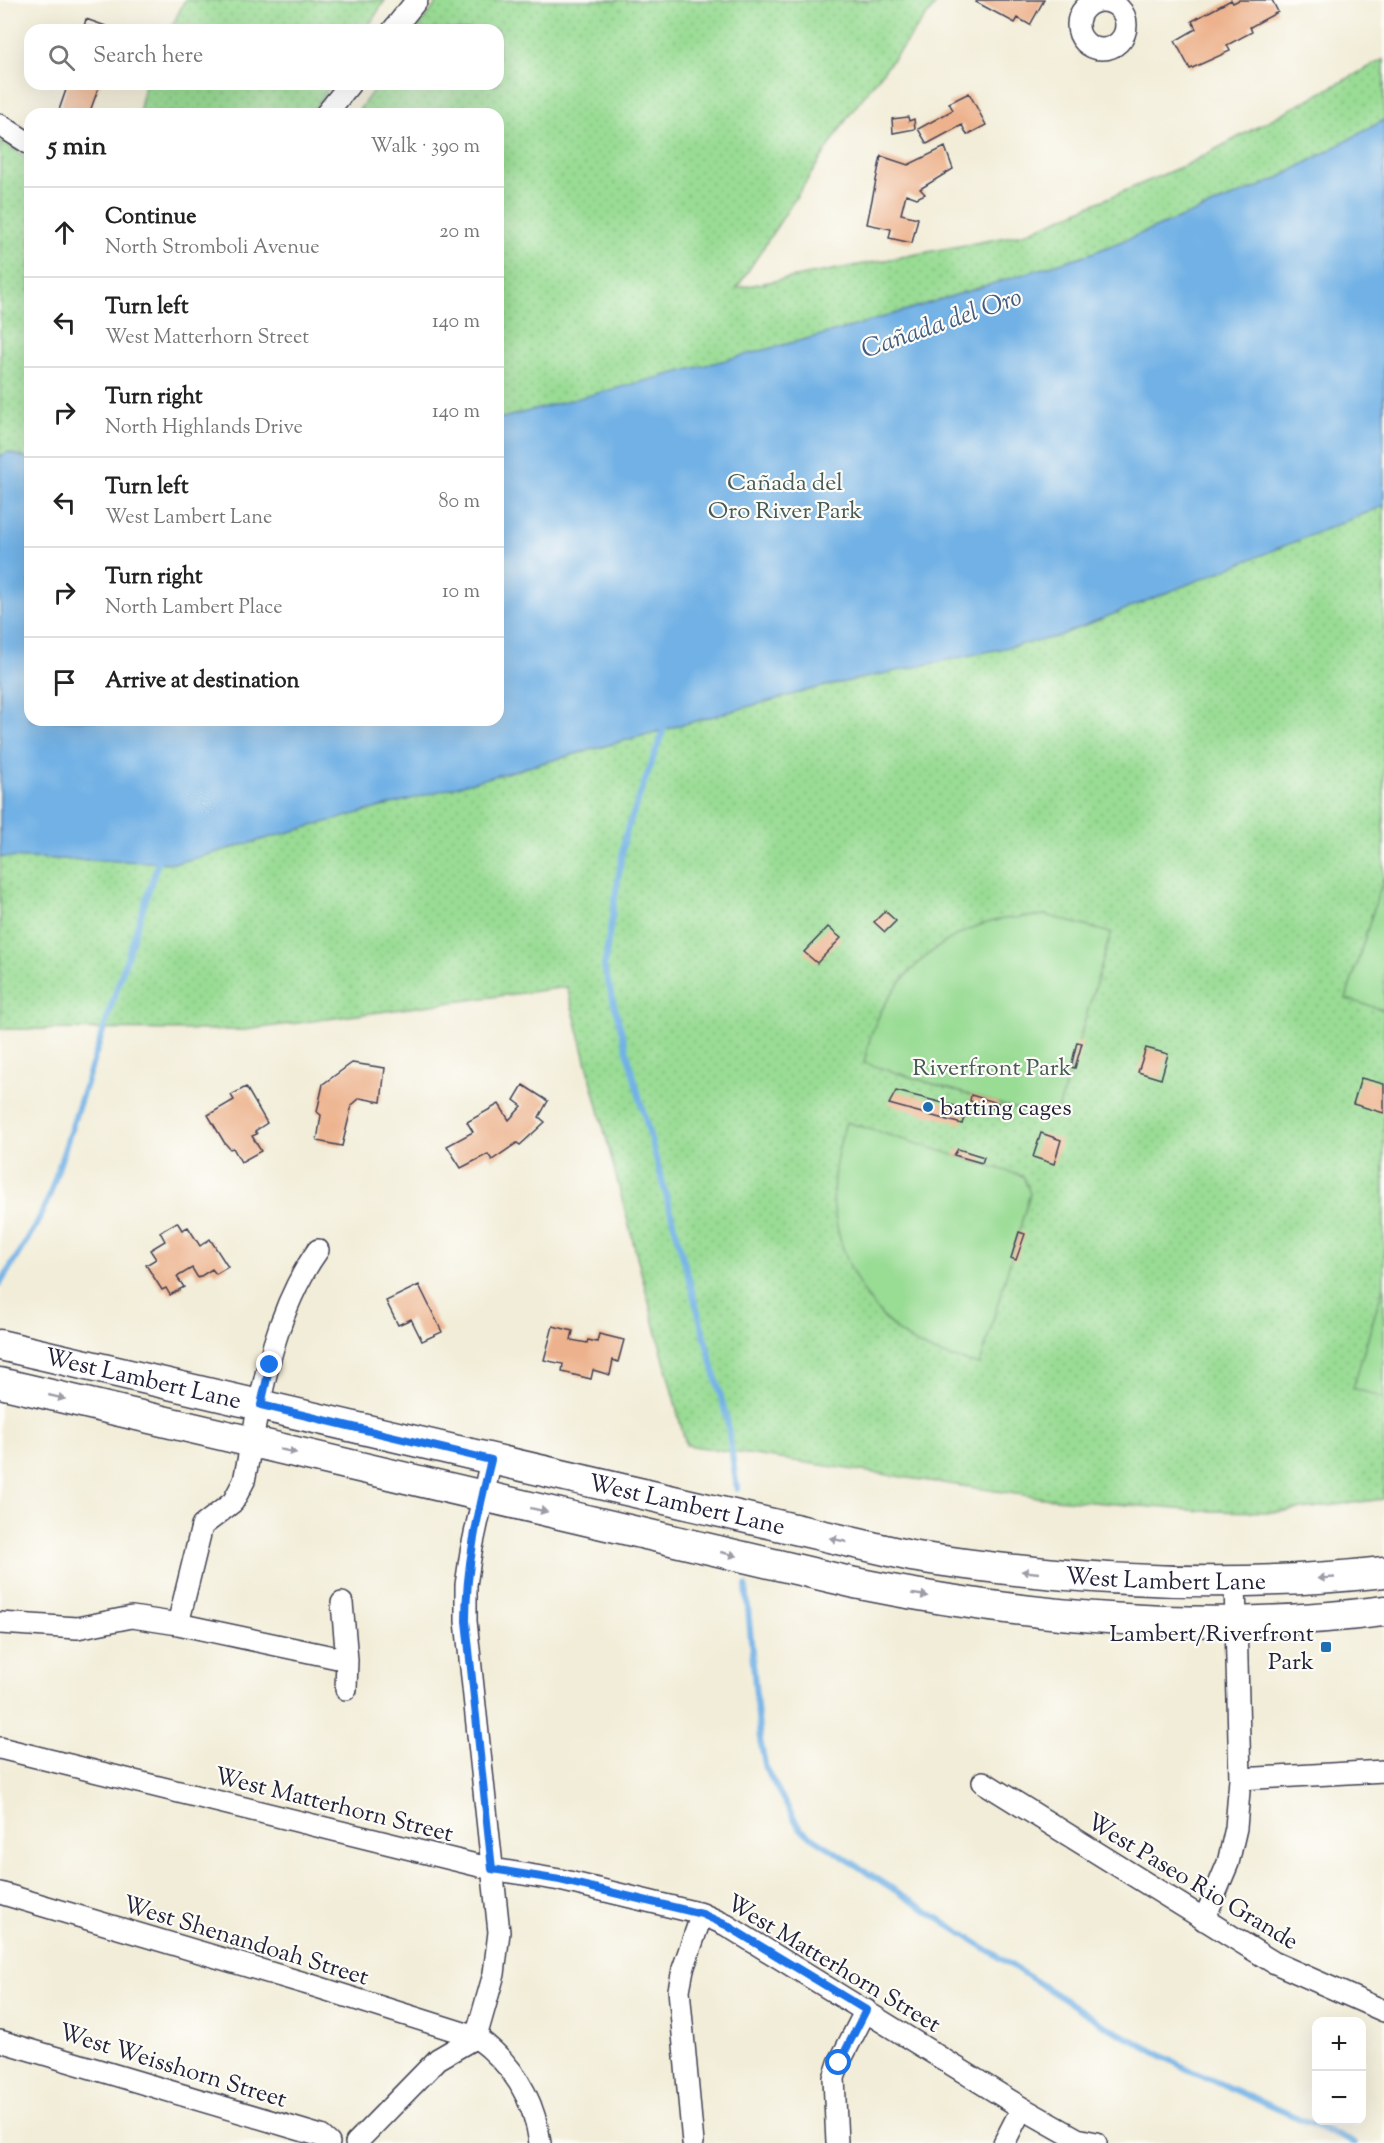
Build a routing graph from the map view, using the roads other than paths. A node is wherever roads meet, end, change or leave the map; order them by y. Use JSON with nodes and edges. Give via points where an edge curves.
{"nodes":[{"id":1,"x":417,"y":0,"type":"edge"},
{"id":2,"x":398,"y":24,"type":"edge"},
{"id":3,"x":345,"y":90,"type":"edge"},
{"id":4,"x":331,"y":108,"type":"edge"},
{"id":5,"x":0,"y":125,"type":"edge"},
{"id":6,"x":24,"y":140,"type":"edge"},
{"id":7,"x":318,"y":1250,"type":"dead end"},
{"id":8,"x":0,"y":1345,"type":"edge"},
{"id":9,"x":0,"y":1383,"type":"edge"},
{"id":10,"x":261,"y":1405,"type":"junction"},
{"id":11,"x":252,"y":1442,"type":"junction"},
{"id":12,"x":491,"y":1460,"type":"junction"},
{"id":13,"x":482,"y":1497,"type":"junction"},
{"id":14,"x":1384,"y":1572,"type":"edge"},
{"id":15,"x":1235,"y":1582,"type":"junction"},
{"id":16,"x":342,"y":1603,"type":"dead end"},
{"id":17,"x":1384,"y":1611,"type":"edge"},
{"id":18,"x":1235,"y":1620,"type":"junction"},
{"id":19,"x":0,"y":1623,"type":"edge"},
{"id":20,"x":178,"y":1624,"type":"junction"},
{"id":21,"x":347,"y":1660,"type":"junction"},
{"id":22,"x":346,"y":1689,"type":"dead end"},
{"id":23,"x":0,"y":1748,"type":"edge"},
{"id":24,"x":1384,"y":1771,"type":"edge"},
{"id":25,"x":1240,"y":1779,"type":"junction"},
{"id":26,"x":983,"y":1782,"type":"dead end"},
{"id":27,"x":492,"y":1869,"type":"junction"},
{"id":28,"x":0,"y":1893,"type":"edge"},
{"id":29,"x":702,"y":1914,"type":"junction"},
{"id":30,"x":1204,"y":1920,"type":"junction"},
{"id":31,"x":866,"y":2010,"type":"junction"},
{"id":32,"x":1384,"y":2011,"type":"edge"},
{"id":33,"x":476,"y":2037,"type":"junction"},
{"id":34,"x":0,"y":2041,"type":"edge"},
{"id":35,"x":1022,"y":2108,"type":"junction"},
{"id":36,"x":329,"y":2143,"type":"edge"},
{"id":37,"x":356,"y":2143,"type":"edge"},
{"id":38,"x":540,"y":2143,"type":"edge"},
{"id":39,"x":693,"y":2143,"type":"edge"},
{"id":40,"x":837,"y":2143,"type":"edge"},
{"id":41,"x":1004,"y":2143,"type":"edge"},
{"id":42,"x":1096,"y":2143,"type":"edge"}],
"edges":[{"from":1,"to":2,"type":"street"},
{"from":3,"to":4,"type":"street"},
{"from":5,"to":6,"type":"street"},
{"from":7,"to":10,"type":"street","via":[[286,1304]]},
{"from":8,"to":10,"type":"main road","name":"West Lambert Lane"},
{"from":9,"to":11,"type":"main road","name":"West Lambert Lane","one_way":true},
{"from":10,"to":11,"type":"street"},
{"from":10,"to":12,"type":"main road","name":"West Lambert Lane"},
{"from":11,"to":13,"type":"main road","name":"West Lambert Lane","one_way":true},
{"from":11,"to":20,"type":"street","via":[[239,1493],[233,1502],[209,1518],[198,1537]]},
{"from":12,"to":13,"type":"street"},
{"from":15,"to":12,"type":"main road","name":"West Lambert Lane","one_way":true,"via":[[1083,1577],[911,1556]]},
{"from":13,"to":18,"type":"main road","name":"West Lambert Lane","one_way":true,"via":[[855,1583],[949,1600],[1132,1619]]},
{"from":13,"to":27,"type":"street","via":[[466,1586],[466,1621]]},
{"from":14,"to":15,"type":"main road","name":"West Lambert Lane","one_way":true},
{"from":15,"to":18,"type":"street"},
{"from":16,"to":21,"type":"street"},
{"from":17,"to":18,"type":"main road","name":"West Lambert Lane"},
{"from":18,"to":25,"type":"street"},
{"from":19,"to":20,"type":"street","via":[[77,1628],[132,1617]]},
{"from":20,"to":21,"type":"street"},
{"from":21,"to":22,"type":"street"},
{"from":23,"to":27,"type":"street","name":"West Matterhorn Street"},
{"from":24,"to":25,"type":"street"},
{"from":25,"to":30,"type":"street","via":[[1233,1846]]},
{"from":26,"to":30,"type":"street","name":"West Paseo Rio Grande"},
{"from":27,"to":29,"type":"street","name":"West Matterhorn Street","via":[[560,1880]]},
{"from":27,"to":33,"type":"street","via":[[499,1932],[494,1974]]},
{"from":28,"to":33,"type":"street","name":"West Shenandoah Street"},
{"from":29,"to":31,"type":"street","name":"West Matterhorn Street"},
{"from":29,"to":39,"type":"street","via":[[679,1990]]},
{"from":30,"to":32,"type":"street","name":"West Paseo Rio Grande","via":[[1273,1962]]},
{"from":31,"to":35,"type":"street","name":"West Matterhorn Street"},
{"from":31,"to":40,"type":"street","via":[[834,2078]]},
{"from":33,"to":37,"type":"street","via":[[438,2060]]},
{"from":33,"to":38,"type":"street","via":[[496,2052],[522,2084],[531,2102]]},
{"from":34,"to":36,"type":"street","name":"West Weisshorn Street","via":[[321,2136]]},
{"from":35,"to":41,"type":"street"},
{"from":35,"to":42,"type":"street","name":"West Matterhorn Street","via":[[1077,2139]]}]}
